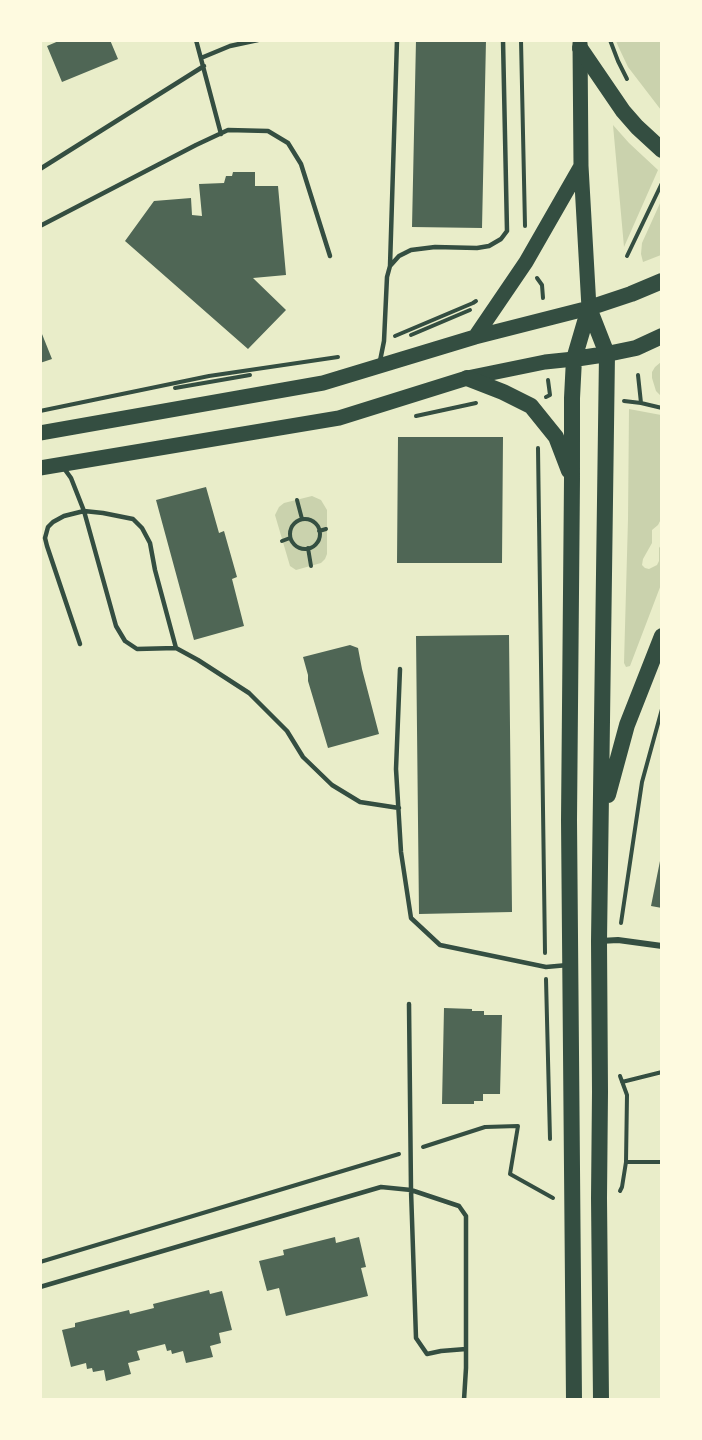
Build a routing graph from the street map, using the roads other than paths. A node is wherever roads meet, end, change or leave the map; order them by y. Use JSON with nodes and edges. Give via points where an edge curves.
{"nodes":[{"id":1,"x":196,"y":40,"type":"edge"},
{"id":2,"x":258,"y":40,"type":"edge"},
{"id":3,"x":397,"y":40,"type":"edge"},
{"id":4,"x":503,"y":40,"type":"edge"},
{"id":5,"x":580,"y":44,"type":"edge"},
{"id":6,"x":201,"y":58,"type":"junction"},
{"id":7,"x":204,"y":66,"type":"junction"},
{"id":8,"x":221,"y":134,"type":"junction"},
{"id":9,"x":662,"y":150,"type":"edge"},
{"id":10,"x":581,"y":166,"type":"junction"},
{"id":11,"x":40,"y":169,"type":"edge"},
{"id":12,"x":40,"y":226,"type":"edge"},
{"id":13,"x":330,"y":256,"type":"dead end"},
{"id":14,"x":390,"y":266,"type":"junction"},
{"id":15,"x":662,"y":281,"type":"edge"},
{"id":16,"x":589,"y":308,"type":"junction"},
{"id":17,"x":662,"y":336,"type":"edge"},
{"id":18,"x":475,"y":338,"type":"junction"},
{"id":19,"x":607,"y":354,"type":"junction"},
{"id":20,"x":574,"y":359,"type":"junction"},
{"id":21,"x":379,"y":367,"type":"junction"},
{"id":22,"x":467,"y":378,"type":"junction"},
{"id":23,"x":40,"y":433,"type":"edge"},
{"id":24,"x":62,"y":465,"type":"junction"},
{"id":25,"x":40,"y":468,"type":"edge"},
{"id":26,"x":572,"y":479,"type":"junction"},
{"id":27,"x":84,"y":511,"type":"junction"},
{"id":28,"x":43,"y":532,"type":"edge"},
{"id":29,"x":662,"y":636,"type":"edge"},
{"id":30,"x":80,"y":644,"type":"dead end"},
{"id":31,"x":176,"y":648,"type":"junction"},
{"id":32,"x":400,"y":669,"type":"dead end"},
{"id":33,"x":399,"y":808,"type":"junction"},
{"id":34,"x":602,"y":819,"type":"junction"},
{"id":35,"x":599,"y":941,"type":"junction"},
{"id":36,"x":662,"y":946,"type":"edge"},
{"id":37,"x":570,"y":965,"type":"junction"},
{"id":38,"x":409,"y":1004,"type":"dead end"},
{"id":39,"x":411,"y":1190,"type":"junction"},
{"id":40,"x":40,"y":1287,"type":"edge"},
{"id":41,"x":466,"y":1349,"type":"junction"},
{"id":42,"x":464,"y":1400,"type":"edge"},
{"id":43,"x":574,"y":1400,"type":"edge"},
{"id":44,"x":601,"y":1400,"type":"edge"}],
"edges":[{"from":1,"to":6,"type":"lane"},
{"from":2,"to":6,"type":"lane"},
{"from":3,"to":14,"type":"lane"},
{"from":4,"to":14,"type":"lane","via":[[507,231],[489,246],[411,250]]},
{"from":5,"to":9,"type":"highway","via":[[623,111]]},
{"from":5,"to":10,"type":"main road"},
{"from":6,"to":7,"type":"lane"},
{"from":7,"to":8,"type":"lane"},
{"from":7,"to":11,"type":"lane"},
{"from":8,"to":12,"type":"lane"},
{"from":8,"to":13,"type":"lane","via":[[228,130],[268,130],[288,143],[301,164]]},
{"from":10,"to":16,"type":"main road"},
{"from":10,"to":18,"type":"main road","via":[[526,262]]},
{"from":14,"to":21,"type":"lane"},
{"from":15,"to":16,"type":"highway"},
{"from":16,"to":18,"type":"main road"},
{"from":16,"to":19,"type":"highway"},
{"from":16,"to":20,"type":"highway"},
{"from":17,"to":19,"type":"highway","via":[[636,348]]},
{"from":18,"to":21,"type":"main road"},
{"from":19,"to":20,"type":"highway"},
{"from":19,"to":34,"type":"highway"},
{"from":20,"to":22,"type":"main road"},
{"from":20,"to":26,"type":"highway"},
{"from":21,"to":23,"type":"main road","via":[[323,383]]},
{"from":22,"to":24,"type":"main road","via":[[339,418]]},
{"from":22,"to":26,"type":"highway","via":[[531,406],[556,437]]},
{"from":24,"to":25,"type":"main road"},
{"from":24,"to":27,"type":"lane"},
{"from":26,"to":37,"type":"highway"},
{"from":27,"to":28,"type":"lane","via":[[64,516]]},
{"from":27,"to":31,"type":"lane","via":[[133,519],[142,528],[150,543]]},
{"from":27,"to":31,"type":"lane","via":[[116,626],[125,641],[137,649]]},
{"from":28,"to":30,"type":"lane"},
{"from":29,"to":34,"type":"highway","via":[[627,725]]},
{"from":31,"to":33,"type":"lane","via":[[249,693],[332,785],[360,802]]},
{"from":32,"to":33,"type":"lane","via":[[396,769]]},
{"from":33,"to":37,"type":"lane","via":[[411,918],[440,945],[546,967]]},
{"from":34,"to":35,"type":"highway"},
{"from":35,"to":36,"type":"street"},
{"from":35,"to":44,"type":"highway"},
{"from":37,"to":43,"type":"highway"},
{"from":38,"to":39,"type":"lane"},
{"from":39,"to":40,"type":"lane","via":[[381,1187]]},
{"from":39,"to":41,"type":"lane","via":[[459,1206],[466,1215]]},
{"from":39,"to":41,"type":"lane","via":[[416,1338],[427,1354]]},
{"from":41,"to":42,"type":"lane"}]}
